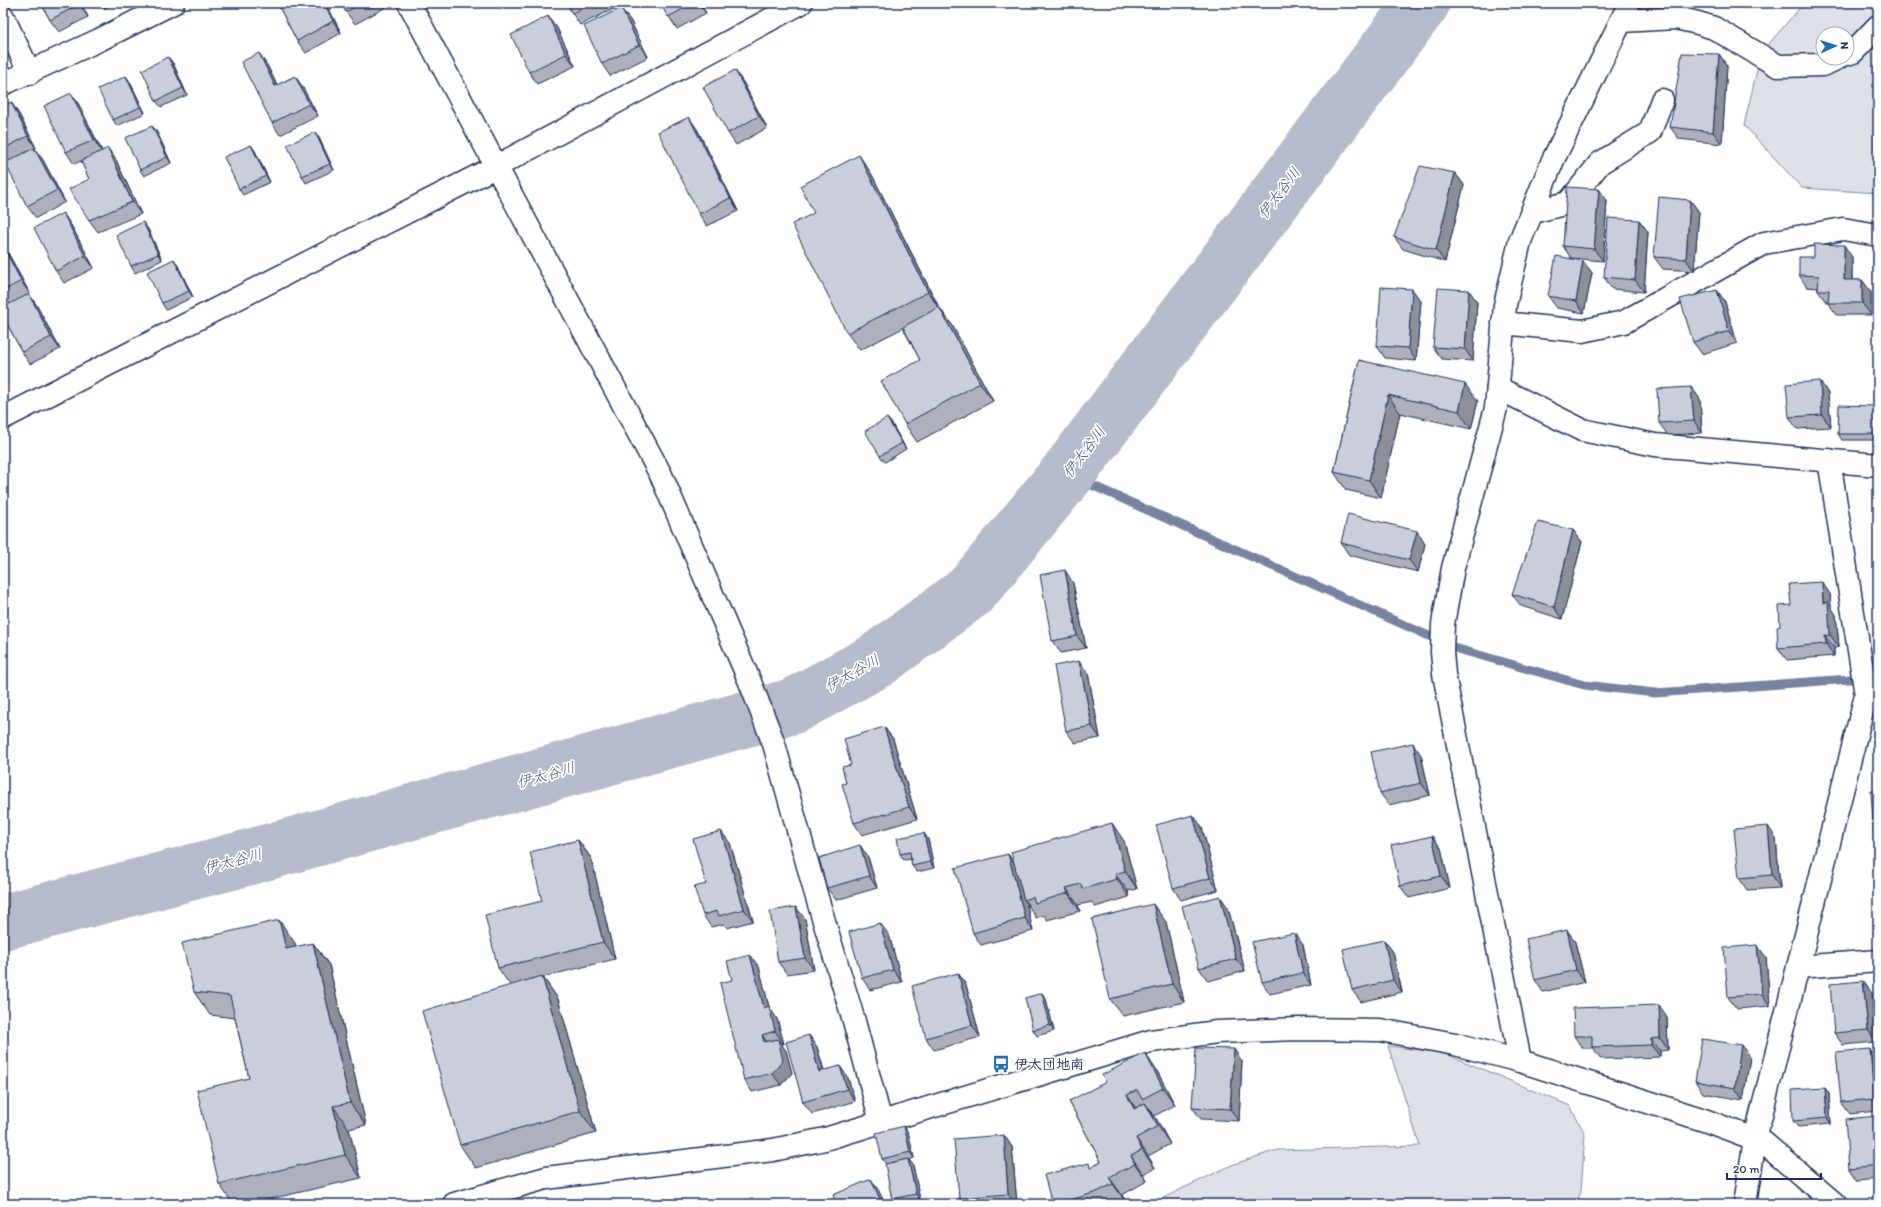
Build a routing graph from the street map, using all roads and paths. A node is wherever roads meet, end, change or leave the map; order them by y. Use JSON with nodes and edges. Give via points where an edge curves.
{"nodes":[{"id":1,"x":173,"y":3,"type":"edge"},
{"id":2,"x":409,"y":3,"type":"edge"},
{"id":3,"x":802,"y":3,"type":"edge"},
{"id":4,"x":1624,"y":12,"type":"edge"},
{"id":5,"x":3,"y":17,"type":"edge"},
{"id":6,"x":1878,"y":26,"type":"edge"},
{"id":7,"x":1855,"y":50,"type":"edge"},
{"id":8,"x":1815,"y":64,"type":"edge"},
{"id":9,"x":30,"y":73,"type":"junction"},
{"id":10,"x":3,"y":84,"type":"edge"},
{"id":11,"x":1662,"y":100,"type":"dead end"},
{"id":12,"x":497,"y":166,"type":"junction"},
{"id":13,"x":1532,"y":212,"type":"junction"},
{"id":14,"x":1878,"y":235,"type":"edge"},
{"id":15,"x":1503,"y":323,"type":"junction"},
{"id":16,"x":1498,"y":388,"type":"junction"},
{"id":17,"x":3,"y":418,"type":"edge"},
{"id":18,"x":1829,"y":460,"type":"junction"},
{"id":19,"x":1878,"y":465,"type":"edge"},
{"id":20,"x":1872,"y":696,"type":"edge"},
{"id":21,"x":1878,"y":961,"type":"edge"},
{"id":22,"x":1798,"y":967,"type":"junction"},
{"id":23,"x":1520,"y":1061,"type":"junction"},
{"id":24,"x":881,"y":1122,"type":"junction"},
{"id":25,"x":1755,"y":1139,"type":"junction"},
{"id":26,"x":454,"y":1204,"type":"edge"},
{"id":27,"x":1745,"y":1204,"type":"edge"},
{"id":28,"x":1835,"y":1204,"type":"edge"}],
"edges":[{"from":1,"to":9,"type":"street"},
{"from":2,"to":12,"type":"street"},
{"from":3,"to":12,"type":"street"},
{"from":4,"to":8,"type":"street","via":[[1676,18],[1714,28],[1778,66]]},
{"from":4,"to":13,"type":"street","via":[[1553,160]]},
{"from":5,"to":9,"type":"street"},
{"from":6,"to":7,"type":"street"},
{"from":9,"to":10,"type":"street"},
{"from":11,"to":13,"type":"street","via":[[1650,132],[1600,163],[1568,203]]},
{"from":12,"to":17,"type":"street"},
{"from":12,"to":24,"type":"street","via":[[661,475],[750,682],[774,744]]},
{"from":13,"to":15,"type":"street","via":[[1520,241]]},
{"from":14,"to":15,"type":"street","via":[[1843,229],[1764,243],[1624,322],[1582,331]]},
{"from":15,"to":16,"type":"street"},
{"from":16,"to":18,"type":"street","via":[[1582,430],[1655,445]]},
{"from":16,"to":23,"type":"street","via":[[1496,408],[1453,568],[1443,624],[1442,652],[1444,674]]},
{"from":18,"to":19,"type":"street"},
{"from":18,"to":20,"type":"street"},
{"from":20,"to":22,"type":"street"},
{"from":21,"to":22,"type":"street"},
{"from":22,"to":25,"type":"street"},
{"from":23,"to":24,"type":"street","via":[[1455,1044],[1380,1030],[1298,1029],[1217,1032],[1151,1041]]},
{"from":23,"to":25,"type":"street"},
{"from":24,"to":26,"type":"street","via":[[825,1139],[773,1150],[546,1178]]},
{"from":25,"to":27,"type":"street"},
{"from":25,"to":28,"type":"street","via":[[1764,1143]]}]}
